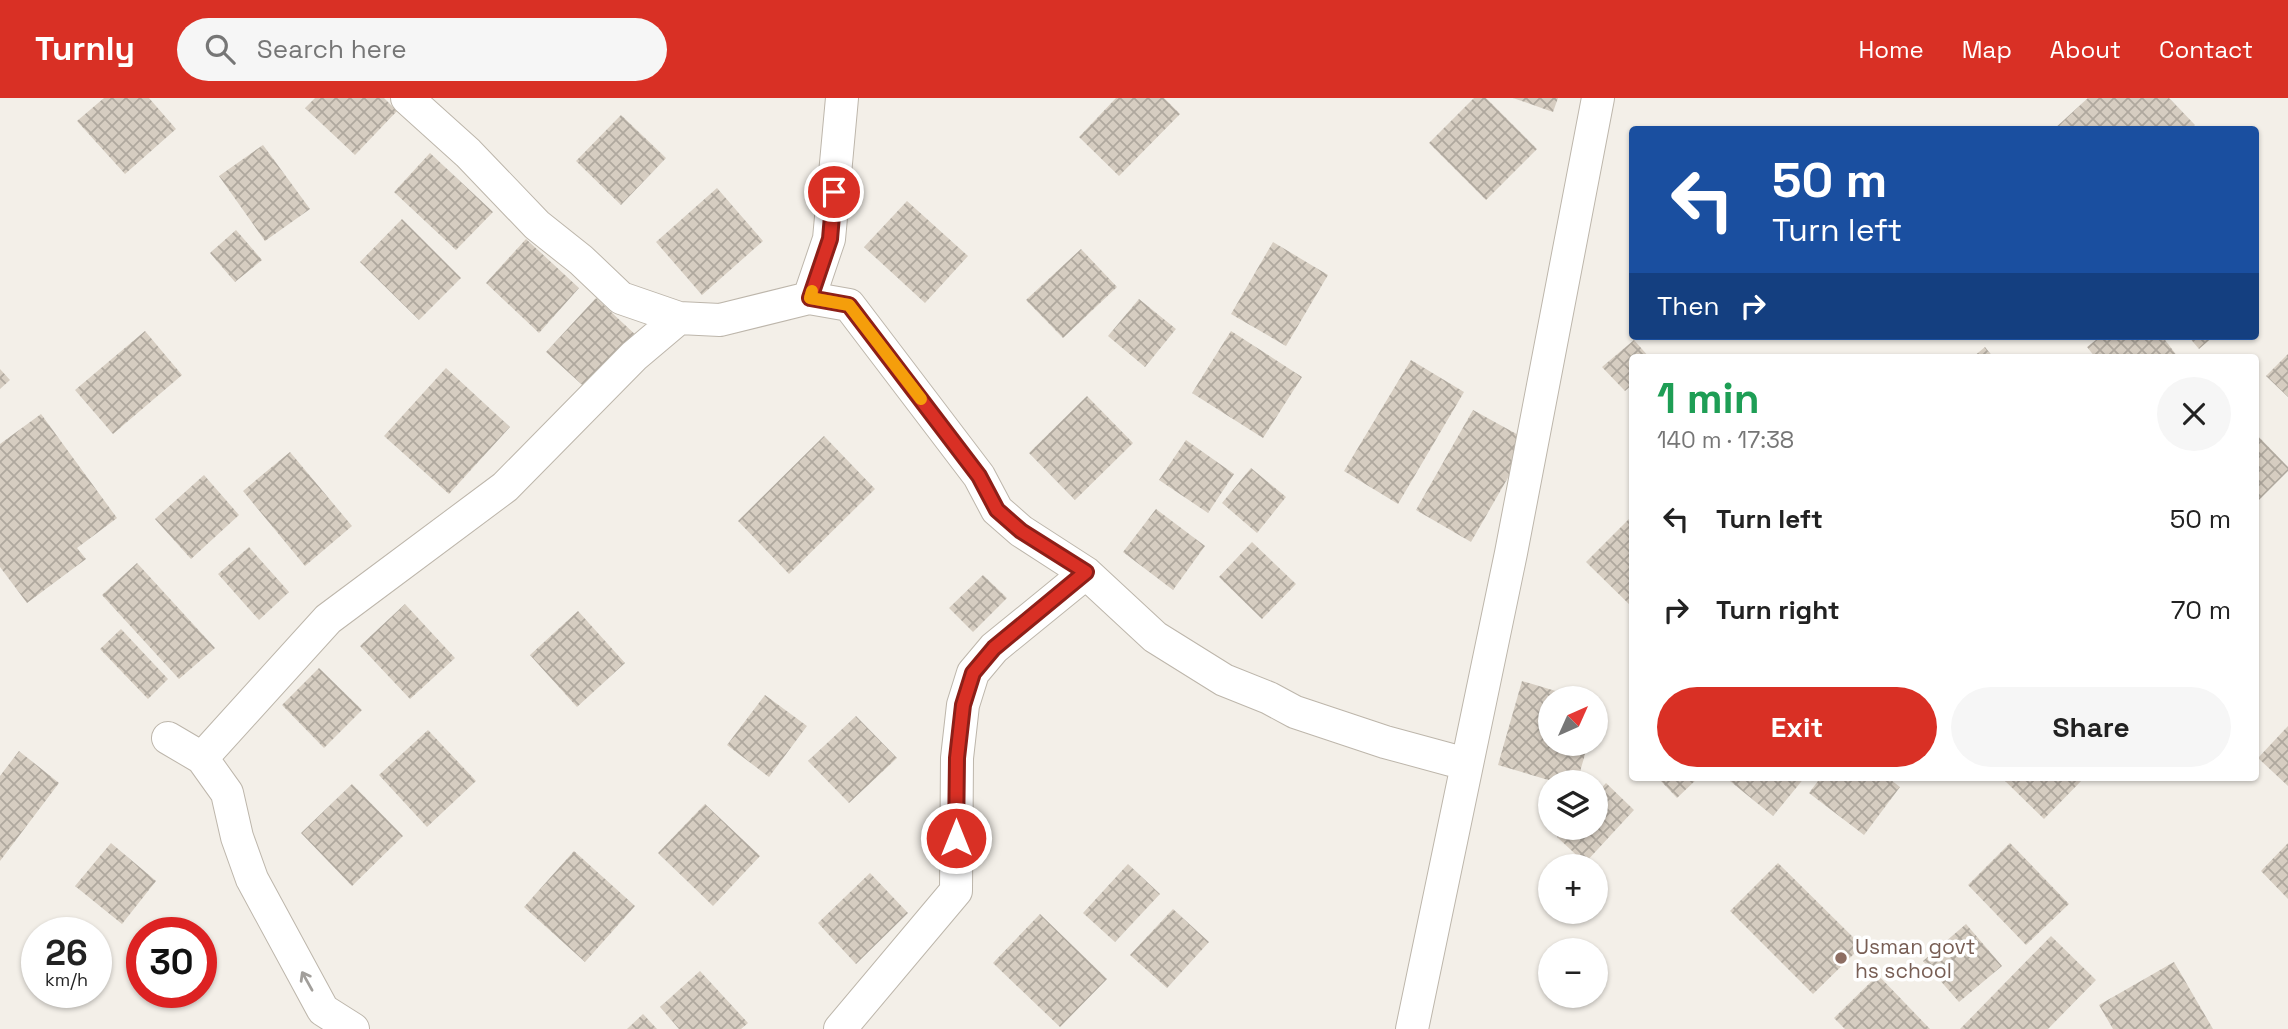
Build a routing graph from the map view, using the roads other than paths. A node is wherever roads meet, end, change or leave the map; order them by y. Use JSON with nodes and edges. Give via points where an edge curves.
{"nodes":[{"id":1,"x":407,"y":98,"type":"edge"},
{"id":2,"x":842,"y":98,"type":"edge"},
{"id":3,"x":1598,"y":98,"type":"edge"},
{"id":4,"x":810,"y":298,"type":"junction"},
{"id":5,"x":679,"y":318,"type":"junction"},
{"id":6,"x":1086,"y":572,"type":"junction"},
{"id":7,"x":167,"y":738,"type":"dead end"},
{"id":8,"x":202,"y":758,"type":"junction"},
{"id":9,"x":1466,"y":764,"type":"junction"},
{"id":10,"x":353,"y":1029,"type":"edge"},
{"id":11,"x":840,"y":1029,"type":"edge"},
{"id":12,"x":1412,"y":1029,"type":"edge"}],
"edges":[{"from":1,"to":5,"type":"street","via":[[537,225],[621,298]]},
{"from":2,"to":4,"type":"street","via":[[830,239]]},
{"from":3,"to":9,"type":"street"},
{"from":4,"to":5,"type":"street","via":[[720,320]]},
{"from":4,"to":6,"type":"street","via":[[849,305],[979,476],[997,510],[1021,531]]},
{"from":5,"to":8,"type":"street","via":[[634,356],[505,487],[328,619]]},
{"from":6,"to":9,"type":"street","via":[[1155,637],[1224,680],[1295,712]]},
{"from":6,"to":11,"type":"street","via":[[994,648],[973,673],[963,705],[957,758],[956,891]]},
{"from":7,"to":8,"type":"street"},
{"from":10,"to":8,"type":"street","one_way":true,"via":[[323,1010],[252,879],[227,793]]},
{"from":9,"to":12,"type":"street"}]}
